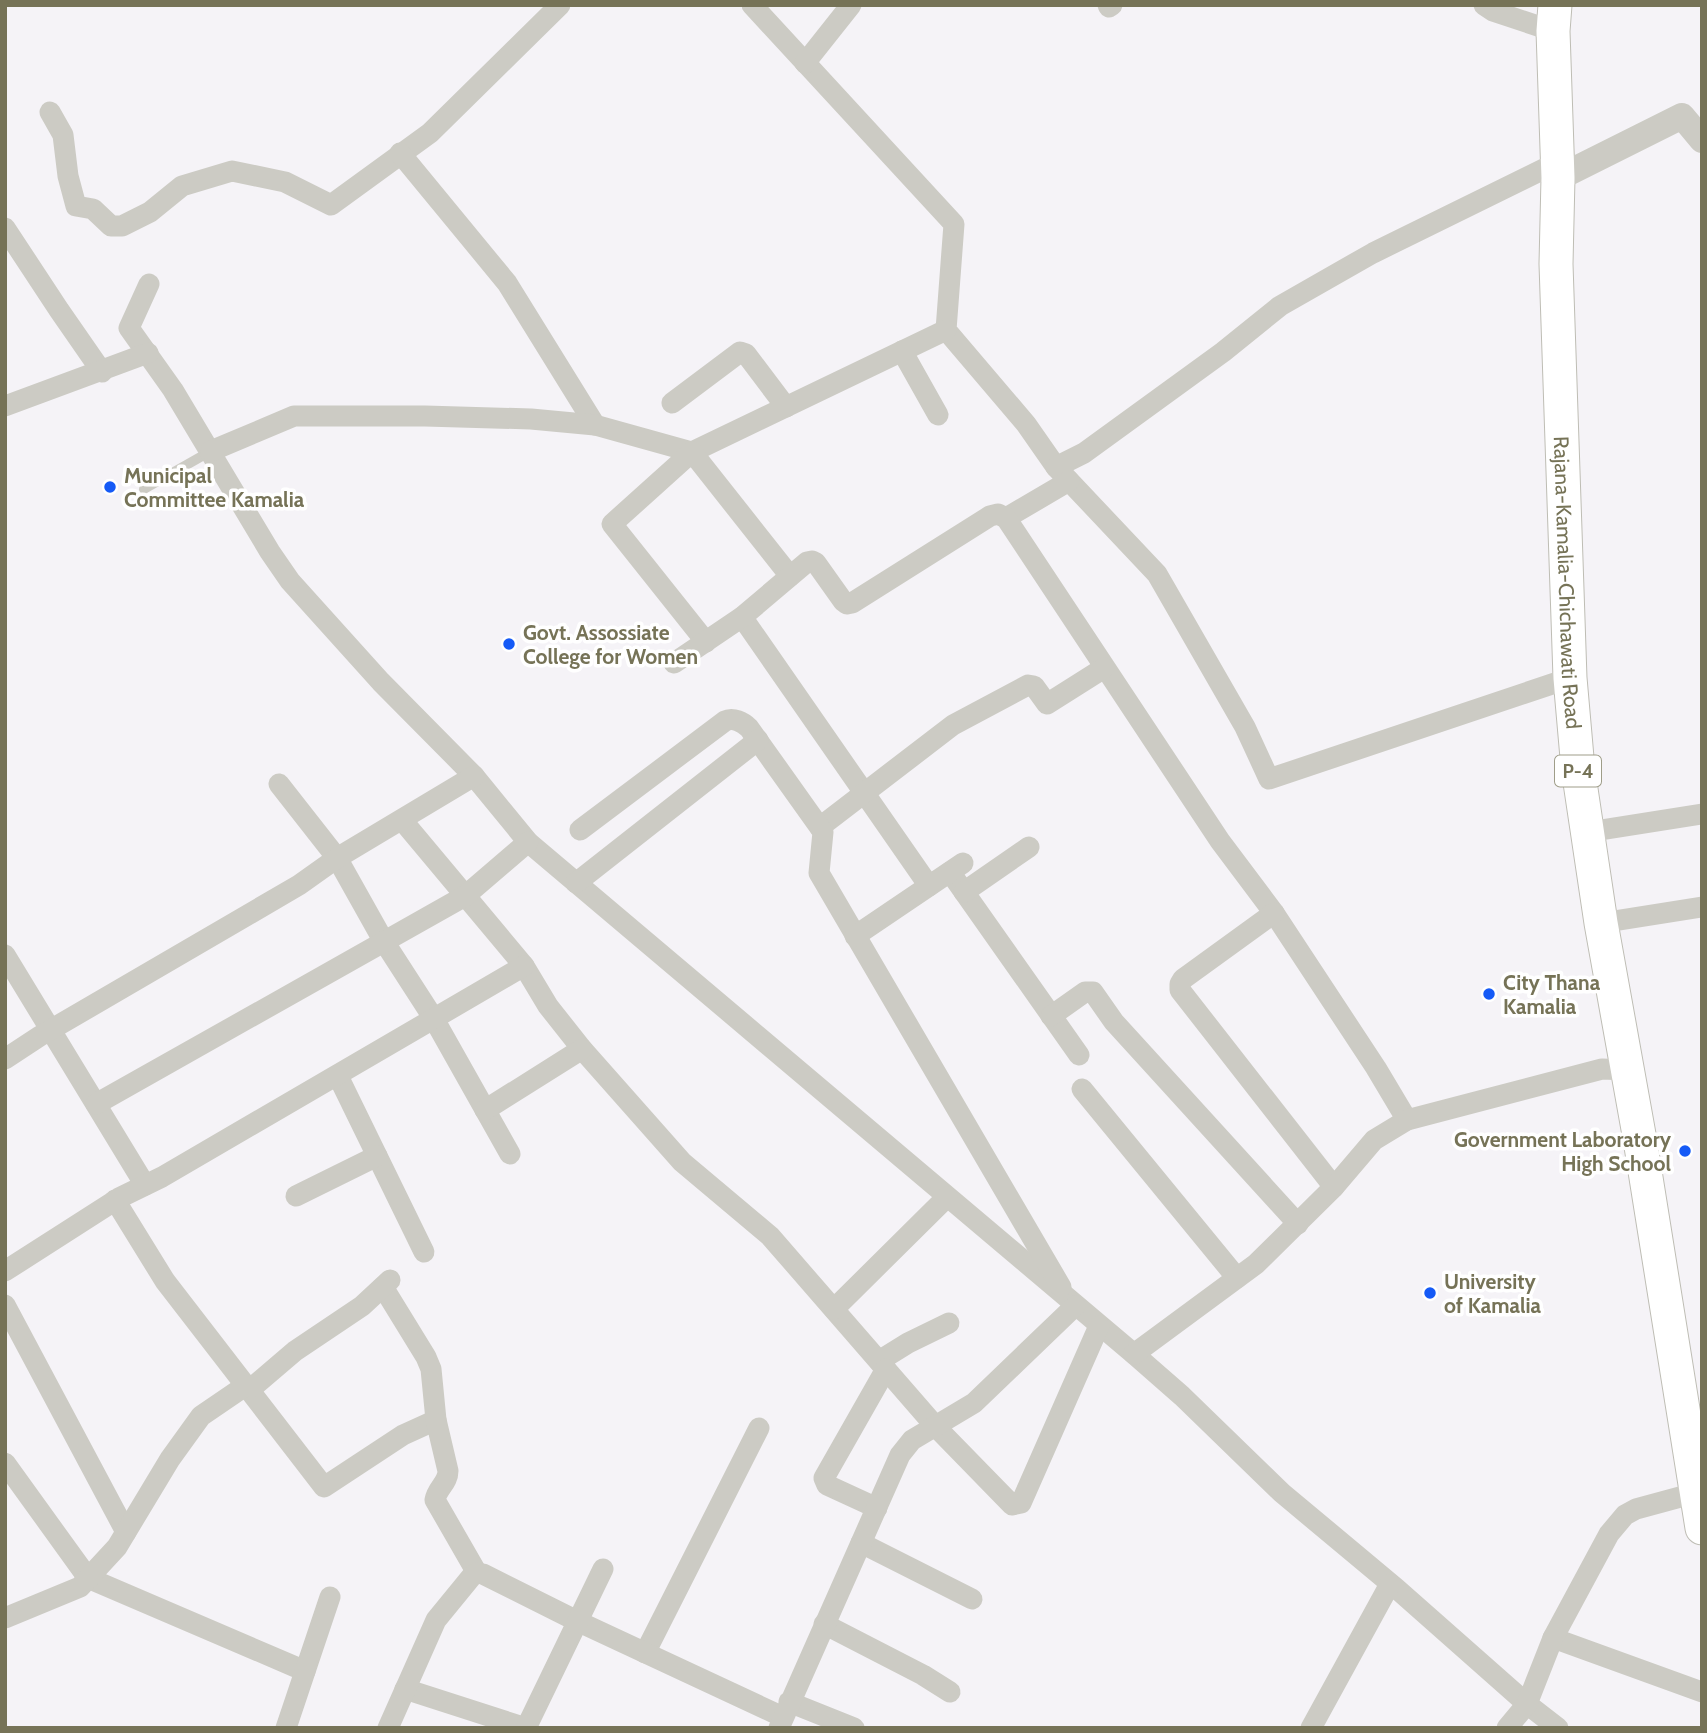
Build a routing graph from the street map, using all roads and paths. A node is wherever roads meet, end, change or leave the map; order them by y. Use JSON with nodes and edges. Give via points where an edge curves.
{"nodes":[{"id":1,"x":560,"y":5,"type":"edge"},
{"id":2,"x":752,"y":5,"type":"edge"},
{"id":3,"x":851,"y":5,"type":"edge"},
{"id":4,"x":1489,"y":7,"type":"edge"},
{"id":5,"x":1554,"y":18,"type":"edge"},
{"id":6,"x":805,"y":63,"type":"junction"},
{"id":7,"x":50,"y":112,"type":"dead end"},
{"id":8,"x":1702,"y":140,"type":"edge"},
{"id":9,"x":400,"y":153,"type":"junction"},
{"id":10,"x":1558,"y":170,"type":"junction"},
{"id":11,"x":5,"y":228,"type":"edge"},
{"id":12,"x":149,"y":284,"type":"dead end"},
{"id":13,"x":946,"y":330,"type":"junction"},
{"id":14,"x":902,"y":351,"type":"junction"},
{"id":15,"x":148,"y":353,"type":"junction"},
{"id":16,"x":102,"y":372,"type":"junction"},
{"id":17,"x":672,"y":402,"type":"dead end"},
{"id":18,"x":5,"y":407,"type":"edge"},
{"id":19,"x":786,"y":407,"type":"junction"},
{"id":20,"x":938,"y":415,"type":"dead end"},
{"id":21,"x":595,"y":425,"type":"junction"},
{"id":22,"x":211,"y":451,"type":"junction"},
{"id":23,"x":692,"y":452,"type":"junction"},
{"id":24,"x":1063,"y":474,"type":"junction"},
{"id":25,"x":144,"y":489,"type":"dead end"},
{"id":26,"x":1006,"y":518,"type":"junction"},
{"id":27,"x":790,"y":576,"type":"junction"},
{"id":28,"x":742,"y":617,"type":"junction"},
{"id":29,"x":706,"y":642,"type":"junction"},
{"id":30,"x":674,"y":663,"type":"dead end"},
{"id":31,"x":1104,"y":668,"type":"junction"},
{"id":32,"x":1570,"y":678,"type":"junction"},
{"id":33,"x":758,"y":740,"type":"junction"},
{"id":34,"x":474,"y":776,"type":"junction"},
{"id":35,"x":279,"y":783,"type":"dead end"},
{"id":36,"x":865,"y":792,"type":"junction"},
{"id":37,"x":1702,"y":814,"type":"edge"},
{"id":38,"x":402,"y":820,"type":"junction"},
{"id":39,"x":820,"y":827,"type":"junction"},
{"id":40,"x":580,"y":830,"type":"dead end"},
{"id":41,"x":1588,"y":832,"type":"junction"},
{"id":42,"x":528,"y":842,"type":"junction"},
{"id":43,"x":1029,"y":847,"type":"dead end"},
{"id":44,"x":337,"y":858,"type":"junction"},
{"id":45,"x":576,"y":884,"type":"junction"},
{"id":46,"x":929,"y":886,"type":"junction"},
{"id":47,"x":964,"y":892,"type":"junction"},
{"id":48,"x":465,"y":896,"type":"junction"},
{"id":49,"x":1702,"y":907,"type":"edge"},
{"id":50,"x":1273,"y":914,"type":"junction"},
{"id":51,"x":1601,"y":923,"type":"junction"},
{"id":52,"x":855,"y":936,"type":"junction"},
{"id":53,"x":383,"y":940,"type":"junction"},
{"id":54,"x":5,"y":955,"type":"edge"},
{"id":55,"x":524,"y":966,"type":"junction"},
{"id":56,"x":1051,"y":1016,"type":"junction"},
{"id":57,"x":434,"y":1019,"type":"junction"},
{"id":58,"x":51,"y":1030,"type":"junction"},
{"id":59,"x":582,"y":1049,"type":"junction"},
{"id":60,"x":1079,"y":1055,"type":"dead end"},
{"id":61,"x":5,"y":1059,"type":"edge"},
{"id":62,"x":1627,"y":1070,"type":"junction"},
{"id":63,"x":338,"y":1076,"type":"junction"},
{"id":64,"x":1082,"y":1089,"type":"dead end"},
{"id":65,"x":96,"y":1104,"type":"junction"},
{"id":66,"x":485,"y":1110,"type":"junction"},
{"id":67,"x":1407,"y":1119,"type":"junction"},
{"id":68,"x":510,"y":1154,"type":"dead end"},
{"id":69,"x":377,"y":1156,"type":"junction"},
{"id":70,"x":145,"y":1185,"type":"junction"},
{"id":71,"x":1334,"y":1187,"type":"junction"},
{"id":72,"x":296,"y":1196,"type":"dead end"},
{"id":73,"x":947,"y":1197,"type":"junction"},
{"id":74,"x":115,"y":1200,"type":"junction"},
{"id":75,"x":1298,"y":1224,"type":"junction"},
{"id":76,"x":424,"y":1252,"type":"dead end"},
{"id":77,"x":5,"y":1271,"type":"edge"},
{"id":78,"x":1237,"y":1278,"type":"junction"},
{"id":79,"x":1072,"y":1303,"type":"junction"},
{"id":80,"x":5,"y":1305,"type":"edge"},
{"id":81,"x":834,"y":1309,"type":"junction"},
{"id":82,"x":949,"y":1323,"type":"dead end"},
{"id":83,"x":1100,"y":1326,"type":"junction"},
{"id":84,"x":1134,"y":1354,"type":"junction"},
{"id":85,"x":883,"y":1365,"type":"junction"},
{"id":86,"x":245,"y":1386,"type":"junction"},
{"id":87,"x":436,"y":1420,"type":"junction"},
{"id":88,"x":936,"y":1427,"type":"junction"},
{"id":89,"x":759,"y":1428,"type":"dead end"},
{"id":90,"x":5,"y":1463,"type":"edge"},
{"id":91,"x":1695,"y":1493,"type":"junction"},
{"id":92,"x":877,"y":1508,"type":"junction"},
{"id":93,"x":1702,"y":1528,"type":"edge"},
{"id":94,"x":126,"y":1532,"type":"junction"},
{"id":95,"x":862,"y":1543,"type":"junction"},
{"id":96,"x":603,"y":1569,"type":"dead end"},
{"id":97,"x":477,"y":1573,"type":"junction"},
{"id":98,"x":88,"y":1578,"type":"junction"},
{"id":99,"x":1390,"y":1584,"type":"junction"},
{"id":100,"x":330,"y":1597,"type":"dead end"},
{"id":101,"x":972,"y":1599,"type":"dead end"},
{"id":102,"x":5,"y":1618,"type":"edge"},
{"id":103,"x":577,"y":1621,"type":"junction"},
{"id":104,"x":824,"y":1624,"type":"junction"},
{"id":105,"x":1553,"y":1638,"type":"junction"},
{"id":106,"x":645,"y":1653,"type":"junction"},
{"id":107,"x":305,"y":1671,"type":"junction"},
{"id":108,"x":405,"y":1689,"type":"junction"},
{"id":109,"x":950,"y":1692,"type":"dead end"},
{"id":110,"x":1702,"y":1692,"type":"edge"},
{"id":111,"x":1527,"y":1704,"type":"junction"},
{"id":112,"x":784,"y":1715,"type":"edge"},
{"id":113,"x":468,"y":1719,"type":"edge"},
{"id":114,"x":286,"y":1728,"type":"edge"},
{"id":115,"x":388,"y":1728,"type":"edge"},
{"id":116,"x":526,"y":1728,"type":"edge"},
{"id":117,"x":854,"y":1728,"type":"edge"},
{"id":118,"x":1311,"y":1728,"type":"edge"},
{"id":119,"x":1507,"y":1728,"type":"edge"},
{"id":120,"x":1558,"y":1728,"type":"edge"}],
"edges":[{"from":1,"to":9,"type":"street","via":[[430,133]]},
{"from":2,"to":6,"type":"street"},
{"from":3,"to":6,"type":"street"},
{"from":4,"to":5,"type":"street"},
{"from":5,"to":10,"type":"main road","name":"Rajana-Kamalia-Chichawati Road","number":"P-4"},
{"from":6,"to":13,"type":"street","via":[[954,224]]},
{"from":7,"to":9,"type":"street","via":[[63,135],[76,206],[93,209],[111,226],[122,226],[150,212],[182,186],[232,171],[285,182],[331,205]]},
{"from":8,"to":10,"type":"street","via":[[1682,116]]},
{"from":9,"to":21,"type":"street","via":[[507,283]]},
{"from":10,"to":24,"type":"street","via":[[1373,253],[1280,306],[1084,453]]},
{"from":10,"to":32,"type":"main road","name":"Rajana-Kamalia-Chichawati Road","number":"P-4","via":[[1556,264]]},
{"from":11,"to":16,"type":"street"},
{"from":12,"to":15,"type":"street","via":[[129,328]]},
{"from":13,"to":14,"type":"street"},
{"from":13,"to":24,"type":"street"},
{"from":14,"to":19,"type":"street"},
{"from":14,"to":20,"type":"street"},
{"from":15,"to":16,"type":"street"},
{"from":15,"to":22,"type":"street"},
{"from":16,"to":18,"type":"street"},
{"from":17,"to":19,"type":"street","via":[[740,352]]},
{"from":19,"to":23,"type":"street"},
{"from":21,"to":22,"type":"street","via":[[531,419],[294,416]]},
{"from":21,"to":23,"type":"street"},
{"from":22,"to":25,"type":"lane"},
{"from":22,"to":34,"type":"street","via":[[290,581]]},
{"from":23,"to":27,"type":"street"},
{"from":23,"to":29,"type":"street","via":[[612,524]]},
{"from":24,"to":26,"type":"street"},
{"from":24,"to":32,"type":"street","via":[[1157,574],[1245,727],[1269,779]]},
{"from":26,"to":27,"type":"street","via":[[990,516],[852,603],[843,601],[812,561]]},
{"from":26,"to":31,"type":"street"},
{"from":27,"to":28,"type":"street"},
{"from":28,"to":29,"type":"street"},
{"from":28,"to":36,"type":"street"},
{"from":29,"to":30,"type":"street"},
{"from":31,"to":36,"type":"street","via":[[1046,704],[1034,686],[1028,685],[954,725]]},
{"from":31,"to":50,"type":"street"},
{"from":32,"to":41,"type":"main road","name":"Rajana-Kamalia-Chichawati Road","number":"P-4"},
{"from":33,"to":39,"type":"street"},
{"from":33,"to":40,"type":"street","via":[[743,723],[724,721]]},
{"from":33,"to":45,"type":"street"},
{"from":34,"to":38,"type":"street"},
{"from":34,"to":42,"type":"street"},
{"from":35,"to":44,"type":"street"},
{"from":36,"to":39,"type":"street"},
{"from":36,"to":46,"type":"street"},
{"from":37,"to":41,"type":"street"},
{"from":38,"to":44,"type":"street"},
{"from":38,"to":48,"type":"street"},
{"from":39,"to":52,"type":"street","via":[[824,835],[819,873]]},
{"from":41,"to":51,"type":"main road","name":"Rajana-Kamalia-Chichawati Road","number":"P-4"},
{"from":42,"to":45,"type":"street"},
{"from":42,"to":48,"type":"street"},
{"from":43,"to":47,"type":"street"},
{"from":44,"to":53,"type":"street"},
{"from":44,"to":58,"type":"street","via":[[299,885]]},
{"from":45,"to":73,"type":"street"},
{"from":46,"to":47,"type":"street","via":[[957,868]]},
{"from":46,"to":52,"type":"street"},
{"from":47,"to":56,"type":"street"},
{"from":48,"to":53,"type":"street"},
{"from":48,"to":55,"type":"street"},
{"from":49,"to":51,"type":"street"},
{"from":50,"to":67,"type":"street"},
{"from":50,"to":71,"type":"street","via":[[1183,979],[1180,990]]},
{"from":51,"to":62,"type":"main road","name":"Rajana-Kamalia-Chichawati Road","number":"P-4"},
{"from":52,"to":79,"type":"street"},
{"from":53,"to":57,"type":"street"},
{"from":53,"to":65,"type":"street"},
{"from":54,"to":58,"type":"street"},
{"from":55,"to":57,"type":"street"},
{"from":55,"to":59,"type":"street"},
{"from":56,"to":60,"type":"street"},
{"from":56,"to":75,"type":"street","via":[[1085,992],[1093,992],[1114,1022]]},
{"from":57,"to":63,"type":"street"},
{"from":57,"to":66,"type":"street"},
{"from":58,"to":61,"type":"street"},
{"from":58,"to":65,"type":"street"},
{"from":59,"to":66,"type":"street"},
{"from":59,"to":81,"type":"street","via":[[682,1162],[770,1236]]},
{"from":62,"to":67,"type":"street","via":[[1602,1069]]},
{"from":62,"to":91,"type":"main road","name":"Rajana-Kamalia-Chichawati Road","number":"P-4"},
{"from":63,"to":69,"type":"street"},
{"from":63,"to":70,"type":"street"},
{"from":64,"to":78,"type":"street"},
{"from":65,"to":70,"type":"street"},
{"from":66,"to":68,"type":"street"},
{"from":67,"to":71,"type":"street","via":[[1374,1140]]},
{"from":69,"to":72,"type":"street"},
{"from":69,"to":76,"type":"street"},
{"from":70,"to":74,"type":"street"},
{"from":71,"to":75,"type":"street"},
{"from":73,"to":79,"type":"street"},
{"from":73,"to":81,"type":"street"},
{"from":74,"to":77,"type":"street"},
{"from":74,"to":86,"type":"street","via":[[165,1281]]},
{"from":75,"to":78,"type":"street"},
{"from":78,"to":84,"type":"street"},
{"from":79,"to":83,"type":"street"},
{"from":79,"to":88,"type":"street","via":[[986,1392]]},
{"from":80,"to":94,"type":"street"},
{"from":81,"to":85,"type":"street"},
{"from":82,"to":85,"type":"street","via":[[908,1343]]},
{"from":83,"to":84,"type":"street"},
{"from":83,"to":88,"type":"street","via":[[1020,1503],[1012,1505]]},
{"from":84,"to":99,"type":"street","via":[[1282,1493]]},
{"from":85,"to":88,"type":"street"},
{"from":85,"to":92,"type":"street","via":[[824,1478],[827,1485]]},
{"from":86,"to":87,"type":"street","via":[[324,1486],[403,1435]]},
{"from":86,"to":87,"type":"street","via":[[254,1385],[387,1283],[431,1369]]},
{"from":86,"to":94,"type":"street","via":[[201,1416]]},
{"from":87,"to":97,"type":"street","via":[[449,1471],[435,1500]]},
{"from":88,"to":92,"type":"street","via":[[912,1440],[900,1455]]},
{"from":89,"to":106,"type":"street"},
{"from":90,"to":98,"type":"street"},
{"from":91,"to":93,"type":"main road","name":"Rajana-Kamalia-Chichawati Road","number":"P-4"},
{"from":91,"to":105,"type":"street","via":[[1625,1516],[1609,1534]]},
{"from":92,"to":95,"type":"street"},
{"from":94,"to":98,"type":"street"},
{"from":95,"to":101,"type":"street"},
{"from":95,"to":104,"type":"street"},
{"from":96,"to":103,"type":"street"},
{"from":97,"to":103,"type":"street"},
{"from":97,"to":108,"type":"street","via":[[436,1620]]},
{"from":98,"to":102,"type":"street","via":[[80,1587]]},
{"from":98,"to":107,"type":"street"},
{"from":99,"to":111,"type":"street"},
{"from":99,"to":118,"type":"street"},
{"from":100,"to":107,"type":"street"},
{"from":103,"to":106,"type":"street"},
{"from":103,"to":116,"type":"street"},
{"from":104,"to":109,"type":"street"},
{"from":104,"to":112,"type":"street"},
{"from":105,"to":110,"type":"street"},
{"from":105,"to":111,"type":"street"},
{"from":106,"to":112,"type":"street"},
{"from":107,"to":114,"type":"street"},
{"from":108,"to":113,"type":"street"},
{"from":108,"to":115,"type":"street"},
{"from":111,"to":119,"type":"street"},
{"from":111,"to":120,"type":"street"},
{"from":112,"to":117,"type":"street"},
{"from":113,"to":116,"type":"street"}]}
